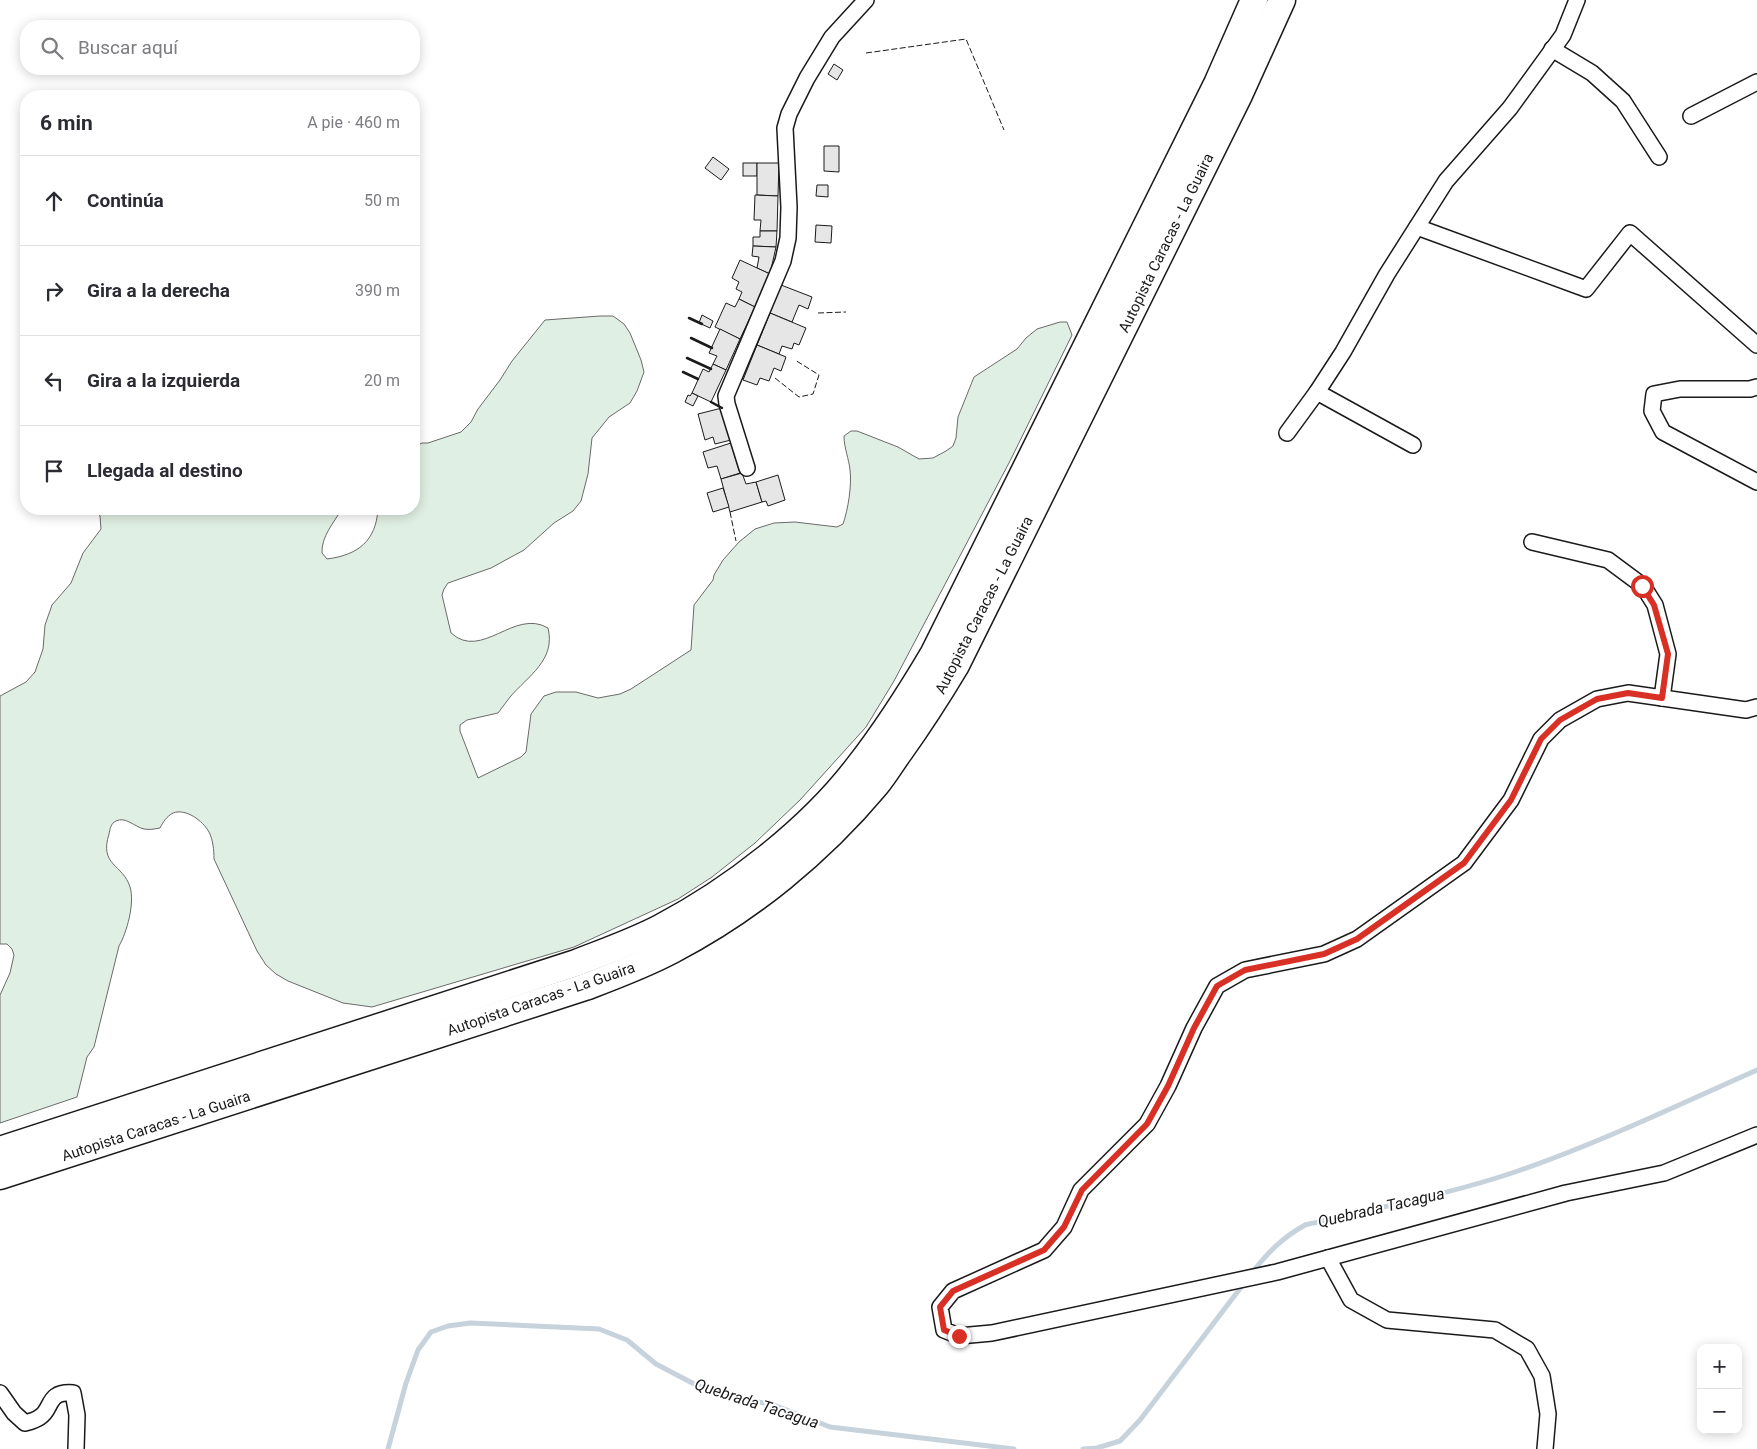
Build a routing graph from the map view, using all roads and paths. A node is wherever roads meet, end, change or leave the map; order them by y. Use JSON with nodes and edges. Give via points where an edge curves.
{"nodes":[{"id":1,"x":866,"y":0,"type":"edge"},
{"id":2,"x":1254,"y":0,"type":"edge"},
{"id":3,"x":1282,"y":0,"type":"edge"},
{"id":4,"x":1577,"y":0,"type":"edge"},
{"id":5,"x":1552,"y":49,"type":"junction"},
{"id":6,"x":1757,"y":82,"type":"edge"},
{"id":7,"x":1691,"y":116,"type":"dead end"},
{"id":8,"x":1658,"y":157,"type":"dead end"},
{"id":9,"x":1417,"y":227,"type":"junction"},
{"id":10,"x":1757,"y":345,"type":"edge"},
{"id":11,"x":1757,"y":387,"type":"edge"},
{"id":12,"x":1317,"y":392,"type":"junction"},
{"id":13,"x":1287,"y":433,"type":"dead end"},
{"id":14,"x":1413,"y":445,"type":"dead end"},
{"id":15,"x":747,"y":468,"type":"dead end"},
{"id":16,"x":1757,"y":482,"type":"edge"},
{"id":17,"x":1532,"y":542,"type":"dead end"},
{"id":18,"x":1662,"y":698,"type":"junction"},
{"id":19,"x":1757,"y":707,"type":"edge"},
{"id":20,"x":1757,"y":1135,"type":"edge"},
{"id":21,"x":0,"y":1150,"type":"edge"},
{"id":22,"x":0,"y":1176,"type":"edge"},
{"id":23,"x":1328,"y":1258,"type":"junction"},
{"id":24,"x":0,"y":1393,"type":"edge"},
{"id":25,"x":76,"y":1449,"type":"edge"},
{"id":26,"x":1545,"y":1449,"type":"edge"}],
"edges":[{"from":1,"to":15,"type":"street","via":[[823,50],[789,114],[785,128],[790,207],[784,261],[726,400]]},
{"from":2,"to":21,"type":"highway","name":"Autopista Caracas - La Guaira","via":[[1217,84],[934,653],[858,767],[807,822],[702,904],[620,946]]},
{"from":3,"to":22,"type":"highway","name":"Autopista Caracas - La Guaira","via":[[1239,95],[956,665],[878,783],[824,840],[787,873],[715,925],[630,970]]},
{"from":4,"to":5,"type":"street","via":[[1563,35]]},
{"from":5,"to":8,"type":"street","via":[[1592,73],[1623,101]]},
{"from":5,"to":9,"type":"street","via":[[1510,108],[1446,181]]},
{"from":6,"to":7,"type":"street"},
{"from":9,"to":10,"type":"street","via":[[1586,289],[1630,233]]},
{"from":9,"to":12,"type":"street"},
{"from":11,"to":16,"type":"street","via":[[1680,389],[1654,394],[1652,411],[1663,432]]},
{"from":12,"to":13,"type":"street"},
{"from":12,"to":14,"type":"street"},
{"from":17,"to":18,"type":"street","via":[[1608,560],[1642,586],[1654,605],[1668,654]]},
{"from":18,"to":19,"type":"street","via":[[1746,710]]},
{"from":18,"to":23,"type":"street","via":[[1628,693],[1597,699],[1560,720],[1541,739],[1511,800],[1464,863],[1357,939],[1324,954],[1245,970],[1217,986],[1147,1124],[1082,1190],[1064,1227],[1044,1250],[953,1291],[940,1307],[944,1330],[959,1336],[992,1332],[1277,1272]]},
{"from":20,"to":23,"type":"street","via":[[1664,1173],[1566,1193]]},
{"from":23,"to":26,"type":"street","via":[[1351,1300],[1387,1320],[1495,1330],[1527,1349],[1542,1376],[1548,1414]]},
{"from":24,"to":25,"type":"street","via":[[25,1423],[41,1417],[51,1400],[63,1393],[73,1393]]}]}
